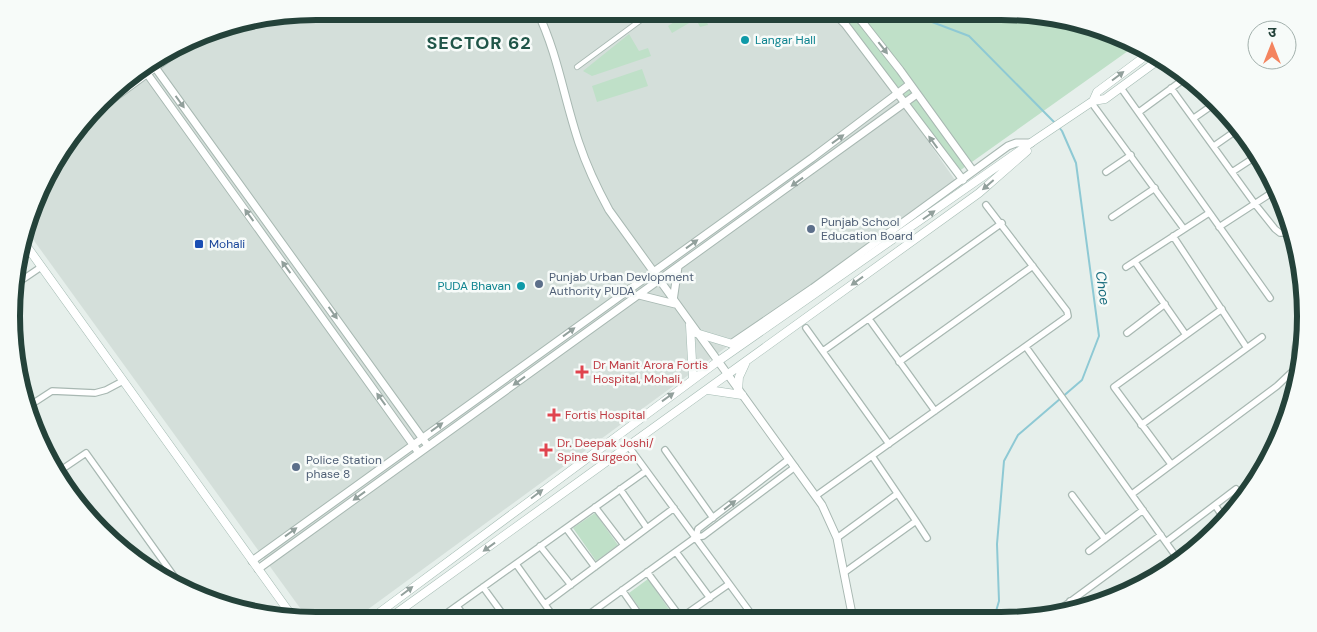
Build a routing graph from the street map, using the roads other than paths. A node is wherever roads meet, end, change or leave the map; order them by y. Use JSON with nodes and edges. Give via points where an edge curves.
{"nodes":[{"id":1,"x":541,"y":20,"type":"edge"},
{"id":2,"x":641,"y":20,"type":"edge"},
{"id":3,"x":841,"y":20,"type":"edge"},
{"id":4,"x":861,"y":20,"type":"edge"},
{"id":5,"x":1144,"y":57,"type":"edge"},
{"id":6,"x":1155,"y":63,"type":"edge"},
{"id":7,"x":577,"y":67,"type":"dead end"},
{"id":8,"x":156,"y":68,"type":"edge"},
{"id":9,"x":147,"y":74,"type":"edge"},
{"id":10,"x":1181,"y":81,"type":"edge"},
{"id":11,"x":910,"y":84,"type":"junction"},
{"id":12,"x":1121,"y":88,"type":"junction"},
{"id":13,"x":1171,"y":88,"type":"junction"},
{"id":14,"x":898,"y":94,"type":"junction"},
{"id":15,"x":917,"y":94,"type":"junction"},
{"id":16,"x":1092,"y":102,"type":"junction"},
{"id":17,"x":906,"y":103,"type":"junction"},
{"id":18,"x":1210,"y":107,"type":"edge"},
{"id":19,"x":1139,"y":112,"type":"junction"},
{"id":20,"x":873,"y":114,"type":"junction"},
{"id":21,"x":1194,"y":118,"type":"junction"},
{"id":22,"x":879,"y":123,"type":"junction"},
{"id":23,"x":1233,"y":132,"type":"edge"},
{"id":24,"x":1033,"y":141,"type":"junction"},
{"id":25,"x":1214,"y":146,"type":"junction"},
{"id":26,"x":1131,"y":155,"type":"junction"},
{"id":27,"x":812,"y":158,"type":"junction"},
{"id":28,"x":1251,"y":159,"type":"edge"},
{"id":29,"x":818,"y":167,"type":"junction"},
{"id":30,"x":973,"y":171,"type":"junction"},
{"id":31,"x":1106,"y":172,"type":"dead end"},
{"id":32,"x":1232,"y":172,"type":"junction"},
{"id":33,"x":234,"y":176,"type":"junction"},
{"id":34,"x":963,"y":180,"type":"junction"},
{"id":35,"x":226,"y":183,"type":"junction"},
{"id":36,"x":1155,"y":188,"type":"junction"},
{"id":37,"x":1270,"y":194,"type":"edge"},
{"id":38,"x":748,"y":203,"type":"junction"},
{"id":39,"x":1255,"y":204,"type":"junction"},
{"id":40,"x":986,"y":205,"type":"dead end"},
{"id":41,"x":754,"y":212,"type":"junction"},
{"id":42,"x":1209,"y":213,"type":"junction"},
{"id":43,"x":1112,"y":217,"type":"dead end"},
{"id":44,"x":1002,"y":224,"type":"junction"},
{"id":45,"x":1219,"y":227,"type":"junction"},
{"id":46,"x":1184,"y":229,"type":"junction"},
{"id":47,"x":1285,"y":233,"type":"edge"},
{"id":48,"x":1173,"y":236,"type":"junction"},
{"id":49,"x":280,"y":241,"type":"junction"},
{"id":50,"x":272,"y":247,"type":"junction"},
{"id":51,"x":28,"y":248,"type":"edge"},
{"id":52,"x":1135,"y":262,"type":"junction"},
{"id":53,"x":1033,"y":266,"type":"junction"},
{"id":54,"x":41,"y":267,"type":"junction"},
{"id":55,"x":678,"y":267,"type":"junction"},
{"id":56,"x":1126,"y":267,"type":"dead end"},
{"id":57,"x":652,"y":272,"type":"junction"},
{"id":58,"x":23,"y":279,"type":"edge"},
{"id":59,"x":659,"y":282,"type":"junction"},
{"id":60,"x":639,"y":295,"type":"junction"},
{"id":61,"x":1270,"y":298,"type":"dead end"},
{"id":62,"x":674,"y":303,"type":"junction"},
{"id":63,"x":1164,"y":304,"type":"junction"},
{"id":64,"x":1222,"y":309,"type":"junction"},
{"id":65,"x":869,"y":319,"type":"junction"},
{"id":66,"x":690,"y":326,"type":"junction"},
{"id":67,"x":806,"y":328,"type":"dead end"},
{"id":68,"x":696,"y":332,"type":"junction"},
{"id":69,"x":1127,"y":332,"type":"dead end"},
{"id":70,"x":1186,"y":335,"type":"junction"},
{"id":71,"x":1262,"y":336,"type":"dead end"},
{"id":72,"x":735,"y":345,"type":"junction"},
{"id":73,"x":1026,"y":347,"type":"junction"},
{"id":74,"x":1247,"y":348,"type":"junction"},
{"id":75,"x":823,"y":351,"type":"junction"},
{"id":76,"x":717,"y":362,"type":"junction"},
{"id":77,"x":746,"y":362,"type":"junction"},
{"id":78,"x":899,"y":362,"type":"junction"},
{"id":79,"x":1291,"y":372,"type":"edge"},
{"id":80,"x":376,"y":373,"type":"junction"},
{"id":81,"x":727,"y":376,"type":"junction"},
{"id":82,"x":368,"y":380,"type":"junction"},
{"id":83,"x":693,"y":380,"type":"junction"},
{"id":84,"x":123,"y":381,"type":"junction"},
{"id":85,"x":708,"y":390,"type":"junction"},
{"id":86,"x":740,"y":393,"type":"junction"},
{"id":87,"x":33,"y":403,"type":"edge"},
{"id":88,"x":935,"y":411,"type":"junction"},
{"id":89,"x":1141,"y":425,"type":"junction"},
{"id":90,"x":422,"y":438,"type":"junction"},
{"id":91,"x":413,"y":444,"type":"junction"},
{"id":92,"x":889,"y":444,"type":"junction"},
{"id":93,"x":428,"y":446,"type":"junction"},
{"id":94,"x":629,"y":447,"type":"junction"},
{"id":95,"x":666,"y":450,"type":"dead end"},
{"id":96,"x":419,"y":453,"type":"junction"},
{"id":97,"x":872,"y":456,"type":"junction"},
{"id":98,"x":789,"y":459,"type":"junction"},
{"id":99,"x":1171,"y":464,"type":"junction"},
{"id":100,"x":795,"y":467,"type":"junction"},
{"id":101,"x":63,"y":469,"type":"edge"},
{"id":102,"x":646,"y":470,"type":"junction"},
{"id":103,"x":620,"y":489,"type":"junction"},
{"id":104,"x":1236,"y":489,"type":"dead end"},
{"id":105,"x":897,"y":494,"type":"junction"},
{"id":106,"x":1132,"y":494,"type":"junction"},
{"id":107,"x":1072,"y":495,"type":"dead end"},
{"id":108,"x":816,"y":496,"type":"junction"},
{"id":109,"x":1214,"y":505,"type":"junction"},
{"id":110,"x":595,"y":507,"type":"junction"},
{"id":111,"x":674,"y":508,"type":"junction"},
{"id":112,"x":1143,"y":510,"type":"junction"},
{"id":113,"x":1221,"y":514,"type":"edge"},
{"id":114,"x":713,"y":518,"type":"junction"},
{"id":115,"x":916,"y":521,"type":"junction"},
{"id":116,"x":566,"y":528,"type":"junction"},
{"id":117,"x":647,"y":528,"type":"junction"},
{"id":118,"x":1161,"y":535,"type":"junction"},
{"id":119,"x":696,"y":537,"type":"junction"},
{"id":120,"x":837,"y":538,"type":"junction"},
{"id":121,"x":927,"y":538,"type":"dead end"},
{"id":122,"x":1105,"y":539,"type":"junction"},
{"id":123,"x":1166,"y":542,"type":"junction"},
{"id":124,"x":624,"y":545,"type":"junction"},
{"id":125,"x":540,"y":546,"type":"junction"},
{"id":126,"x":1089,"y":551,"type":"dead end"},
{"id":127,"x":676,"y":552,"type":"junction"},
{"id":128,"x":1175,"y":555,"type":"edge"},
{"id":129,"x":252,"y":561,"type":"junction"},
{"id":130,"x":516,"y":564,"type":"junction"},
{"id":131,"x":595,"y":567,"type":"junction"},
{"id":132,"x":258,"y":569,"type":"junction"},
{"id":133,"x":648,"y":572,"type":"junction"},
{"id":134,"x":845,"y":572,"type":"junction"},
{"id":135,"x":174,"y":575,"type":"edge"},
{"id":136,"x":729,"y":584,"type":"junction"},
{"id":137,"x":571,"y":585,"type":"junction"},
{"id":138,"x":483,"y":587,"type":"junction"},
{"id":139,"x":622,"y":590,"type":"junction"},
{"id":140,"x":710,"y":598,"type":"junction"},
{"id":141,"x":1070,"y":601,"type":"joint"},
{"id":142,"x":545,"y":604,"type":"junction"},
{"id":143,"x":1065,"y":605,"type":"edge"},
{"id":144,"x":457,"y":606,"type":"junction"},
{"id":145,"x":596,"y":609,"type":"junction"},
{"id":146,"x":288,"y":610,"type":"edge"},
{"id":147,"x":379,"y":612,"type":"edge"},
{"id":148,"x":398,"y":612,"type":"edge"},
{"id":149,"x":448,"y":612,"type":"edge"},
{"id":150,"x":461,"y":612,"type":"edge"},
{"id":151,"x":501,"y":612,"type":"edge"},
{"id":152,"x":550,"y":612,"type":"edge"},
{"id":153,"x":592,"y":612,"type":"edge"},
{"id":154,"x":598,"y":612,"type":"edge"},
{"id":155,"x":637,"y":612,"type":"edge"},
{"id":156,"x":675,"y":612,"type":"edge"},
{"id":157,"x":690,"y":612,"type":"edge"},
{"id":158,"x":750,"y":612,"type":"edge"},
{"id":159,"x":852,"y":612,"type":"edge"}],
"edges":[{"from":1,"to":57,"type":"street","via":[[556,57],[578,142],[591,176],[608,210]]},
{"from":2,"to":7,"type":"street"},
{"from":3,"to":14,"type":"street"},
{"from":4,"to":11,"type":"street","one_way":true},
{"from":16,"to":5,"type":"main road","one_way":true,"via":[[1097,92]]},
{"from":6,"to":12,"type":"main road"},
{"from":8,"to":33,"type":"street","one_way":true},
{"from":9,"to":35,"type":"street"},
{"from":10,"to":13,"type":"street"},
{"from":11,"to":14,"type":"street"},
{"from":11,"to":15,"type":"street"},
{"from":12,"to":16,"type":"main road","via":[[1105,99]]},
{"from":12,"to":19,"type":"street"},
{"from":13,"to":19,"type":"street"},
{"from":13,"to":21,"type":"street"},
{"from":14,"to":17,"type":"street"},
{"from":14,"to":20,"type":"street"},
{"from":15,"to":17,"type":"street"},
{"from":15,"to":30,"type":"street"},
{"from":16,"to":24,"type":"main road"},
{"from":16,"to":26,"type":"street"},
{"from":17,"to":22,"type":"street"},
{"from":34,"to":17,"type":"street","one_way":true},
{"from":18,"to":21,"type":"street"},
{"from":19,"to":42,"type":"street"},
{"from":20,"to":22,"type":"street"},
{"from":27,"to":20,"type":"street","one_way":true},
{"from":21,"to":25,"type":"street"},
{"from":22,"to":29,"type":"street"},
{"from":23,"to":25,"type":"street"},
{"from":24,"to":30,"type":"street","via":[[1013,144]]},
{"from":72,"to":24,"type":"main road","one_way":true},
{"from":24,"to":77,"type":"main road","one_way":true,"via":[[1034,145],[978,193]]},
{"from":25,"to":32,"type":"street"},
{"from":26,"to":31,"type":"street"},
{"from":26,"to":36,"type":"street"},
{"from":27,"to":29,"type":"street"},
{"from":27,"to":38,"type":"street"},
{"from":28,"to":32,"type":"street"},
{"from":29,"to":41,"type":"street","one_way":true},
{"from":30,"to":34,"type":"street"},
{"from":32,"to":39,"type":"street"},
{"from":33,"to":35,"type":"street"},
{"from":33,"to":49,"type":"street"},
{"from":34,"to":72,"type":"street"},
{"from":50,"to":35,"type":"street","one_way":true},
{"from":36,"to":43,"type":"street"},
{"from":36,"to":46,"type":"street"},
{"from":37,"to":39,"type":"street"},
{"from":38,"to":41,"type":"street"},
{"from":57,"to":38,"type":"street","one_way":true},
{"from":39,"to":45,"type":"street"},
{"from":39,"to":47,"type":"street","via":[[1275,229]]},
{"from":40,"to":44,"type":"street"},
{"from":41,"to":55,"type":"street"},
{"from":42,"to":45,"type":"street"},
{"from":42,"to":46,"type":"street"},
{"from":44,"to":53,"type":"street"},
{"from":44,"to":65,"type":"street"},
{"from":45,"to":61,"type":"street"},
{"from":46,"to":48,"type":"street"},
{"from":48,"to":52,"type":"street"},
{"from":48,"to":64,"type":"street"},
{"from":49,"to":50,"type":"street"},
{"from":49,"to":80,"type":"street","one_way":true},
{"from":82,"to":50,"type":"street","one_way":true},
{"from":51,"to":54,"type":"main road"},
{"from":52,"to":56,"type":"street"},
{"from":52,"to":63,"type":"street"},
{"from":53,"to":73,"type":"street","via":[[1068,313],[1066,318]]},
{"from":53,"to":78,"type":"street"},
{"from":54,"to":58,"type":"street"},
{"from":54,"to":84,"type":"main road"},
{"from":55,"to":59,"type":"street"},
{"from":55,"to":62,"type":"street"},
{"from":57,"to":59,"type":"street"},
{"from":90,"to":57,"type":"street","one_way":true},
{"from":59,"to":60,"type":"street"},
{"from":59,"to":62,"type":"street"},
{"from":60,"to":62,"type":"street"},
{"from":60,"to":93,"type":"street","one_way":true},
{"from":62,"to":66,"type":"street"},
{"from":63,"to":69,"type":"street"},
{"from":63,"to":70,"type":"street"},
{"from":64,"to":70,"type":"street"},
{"from":64,"to":74,"type":"street"},
{"from":65,"to":75,"type":"street"},
{"from":65,"to":78,"type":"street"},
{"from":66,"to":68,"type":"street"},
{"from":66,"to":83,"type":"main road"},
{"from":67,"to":75,"type":"street"},
{"from":68,"to":72,"type":"main road"},
{"from":68,"to":76,"type":"street"},
{"from":70,"to":89,"type":"street","via":[[1114,386]]},
{"from":71,"to":74,"type":"street"},
{"from":72,"to":76,"type":"main road"},
{"from":73,"to":88,"type":"street"},
{"from":73,"to":106,"type":"street"},
{"from":74,"to":89,"type":"street"},
{"from":75,"to":92,"type":"street"},
{"from":76,"to":81,"type":"street"},
{"from":76,"to":83,"type":"main road"},
{"from":77,"to":81,"type":"main road"},
{"from":77,"to":86,"type":"main road","via":[[739,377]]},
{"from":78,"to":88,"type":"street"},
{"from":79,"to":99,"type":"street","via":[[1277,386]]},
{"from":80,"to":82,"type":"street"},
{"from":80,"to":90,"type":"street"},
{"from":81,"to":85,"type":"main road"},
{"from":81,"to":86,"type":"street"},
{"from":91,"to":82,"type":"street","one_way":true},
{"from":147,"to":83,"type":"main road","one_way":true},
{"from":84,"to":87,"type":"street","via":[[95,393],[52,391]]},
{"from":84,"to":129,"type":"main road"},
{"from":85,"to":86,"type":"main road"},
{"from":85,"to":94,"type":"main road"},
{"from":86,"to":98,"type":"street"},
{"from":88,"to":92,"type":"street"},
{"from":89,"to":99,"type":"street"},
{"from":90,"to":91,"type":"street"},
{"from":90,"to":93,"type":"street"},
{"from":91,"to":96,"type":"street"},
{"from":129,"to":91,"type":"street","one_way":true},
{"from":92,"to":97,"type":"street"},
{"from":93,"to":96,"type":"street"},
{"from":94,"to":102,"type":"street"},
{"from":94,"to":148,"type":"main road","one_way":true},
{"from":95,"to":114,"type":"street"},
{"from":96,"to":132,"type":"street","one_way":true},
{"from":97,"to":105,"type":"street"},
{"from":97,"to":108,"type":"street"},
{"from":98,"to":100,"type":"street"},
{"from":114,"to":98,"type":"street","one_way":true},
{"from":99,"to":106,"type":"street"},
{"from":100,"to":108,"type":"street"},
{"from":100,"to":119,"type":"street","via":[[703,536]]},
{"from":101,"to":135,"type":"street","via":[[86,453]]},
{"from":102,"to":103,"type":"street"},
{"from":102,"to":111,"type":"street"},
{"from":103,"to":110,"type":"street"},
{"from":103,"to":117,"type":"street"},
{"from":104,"to":109,"type":"street"},
{"from":105,"to":115,"type":"street"},
{"from":105,"to":120,"type":"street"},
{"from":106,"to":112,"type":"street"},
{"from":107,"to":122,"type":"street"},
{"from":108,"to":120,"type":"street","via":[[828,514]]},
{"from":109,"to":113,"type":"street"},
{"from":109,"to":123,"type":"street"},
{"from":110,"to":116,"type":"street"},
{"from":110,"to":124,"type":"street"},
{"from":111,"to":117,"type":"street"},
{"from":111,"to":119,"type":"street"},
{"from":112,"to":118,"type":"street"},
{"from":112,"to":122,"type":"street"},
{"from":114,"to":119,"type":"street","via":[[698,529]]},
{"from":115,"to":121,"type":"street"},
{"from":115,"to":134,"type":"street"},
{"from":116,"to":125,"type":"street"},
{"from":116,"to":131,"type":"street"},
{"from":117,"to":124,"type":"street"},
{"from":118,"to":123,"type":"street"},
{"from":118,"to":141,"type":"street"},
{"from":119,"to":127,"type":"street"},
{"from":119,"to":136,"type":"street"},
{"from":120,"to":134,"type":"street"},
{"from":122,"to":126,"type":"street"},
{"from":123,"to":128,"type":"street"},
{"from":124,"to":131,"type":"street"},
{"from":125,"to":130,"type":"street"},
{"from":125,"to":137,"type":"street"},
{"from":127,"to":133,"type":"street"},
{"from":127,"to":140,"type":"street"},
{"from":129,"to":132,"type":"main road"},
{"from":130,"to":138,"type":"street"},
{"from":130,"to":142,"type":"street"},
{"from":131,"to":137,"type":"street"},
{"from":132,"to":146,"type":"main road"},
{"from":133,"to":139,"type":"street"},
{"from":133,"to":156,"type":"street"},
{"from":134,"to":159,"type":"street"},
{"from":136,"to":140,"type":"street"},
{"from":136,"to":158,"type":"street"},
{"from":137,"to":142,"type":"street"},
{"from":138,"to":144,"type":"street"},
{"from":138,"to":151,"type":"street"},
{"from":139,"to":145,"type":"street"},
{"from":139,"to":155,"type":"street"},
{"from":140,"to":157,"type":"street"},
{"from":141,"to":143,"type":"street"},
{"from":142,"to":152,"type":"street"},
{"from":144,"to":149,"type":"street"},
{"from":144,"to":150,"type":"street"},
{"from":145,"to":153,"type":"street"},
{"from":145,"to":154,"type":"street"}]}
